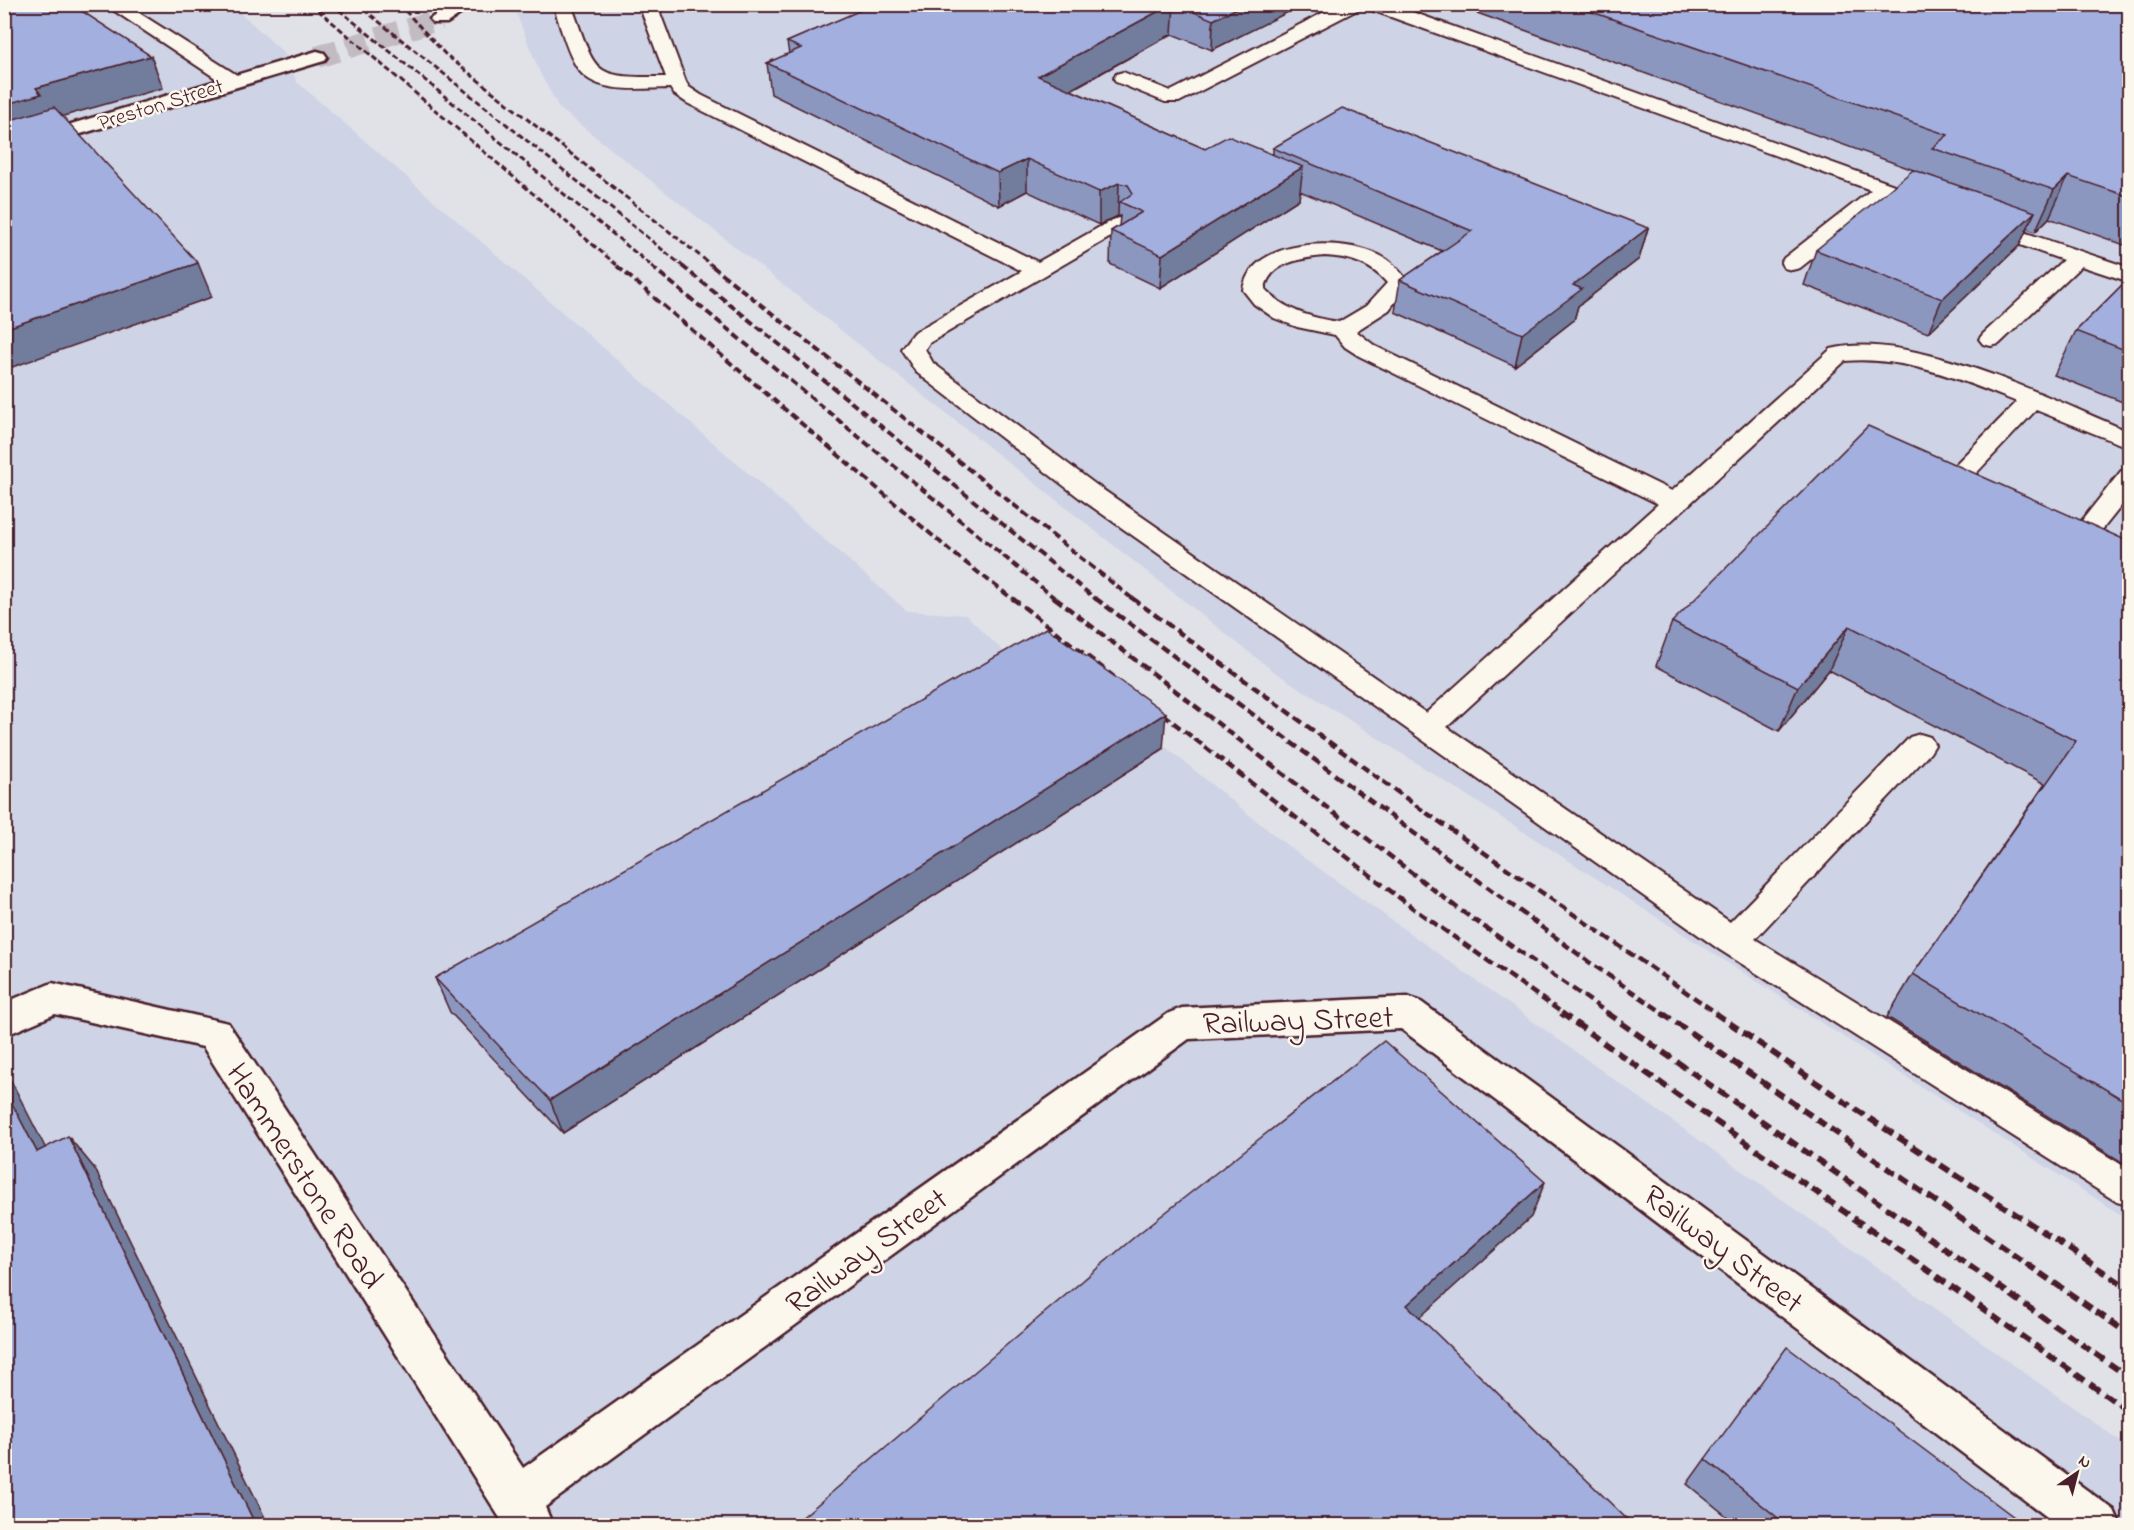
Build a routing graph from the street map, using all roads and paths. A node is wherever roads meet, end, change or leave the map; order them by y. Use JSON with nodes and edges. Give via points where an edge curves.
{"nodes":[{"id":1,"x":112,"y":4,"type":"edge"},
{"id":2,"x":466,"y":4,"type":"edge"},
{"id":3,"x":562,"y":4,"type":"edge"},
{"id":4,"x":656,"y":4,"type":"edge"},
{"id":5,"x":1355,"y":4,"type":"edge"},
{"id":6,"x":1372,"y":4,"type":"edge"},
{"id":7,"x":440,"y":19,"type":"tunnel mouth"},
{"id":8,"x":317,"y":57,"type":"tunnel mouth"},
{"id":9,"x":1123,"y":78,"type":"dead end"},
{"id":10,"x":233,"y":81,"type":"junction"},
{"id":11,"x":677,"y":82,"type":"junction"},
{"id":12,"x":4,"y":151,"type":"edge"},
{"id":13,"x":1886,"y":189,"type":"junction"},
{"id":14,"x":1942,"y":209,"type":"edge"},
{"id":15,"x":1965,"y":217,"type":"edge"},
{"id":16,"x":1119,"y":224,"type":"edge"},
{"id":17,"x":2077,"y":258,"type":"junction"},
{"id":18,"x":1792,"y":263,"type":"dead end"},
{"id":19,"x":1038,"y":270,"type":"junction"},
{"id":20,"x":2130,"y":276,"type":"edge"},
{"id":21,"x":1342,"y":329,"type":"junction"},
{"id":22,"x":1991,"y":339,"type":"dead end"},
{"id":23,"x":2031,"y":401,"type":"junction"},
{"id":24,"x":2130,"y":441,"type":"edge"},
{"id":25,"x":2130,"y":477,"type":"edge"},
{"id":26,"x":1957,"y":478,"type":"edge"},
{"id":27,"x":1676,"y":503,"type":"junction"},
{"id":28,"x":2085,"y":534,"type":"edge"},
{"id":29,"x":1426,"y":729,"type":"junction"},
{"id":30,"x":1920,"y":745,"type":"dead end"},
{"id":31,"x":1732,"y":940,"type":"junction"},
{"id":32,"x":4,"y":1021,"type":"edge"},
{"id":33,"x":2130,"y":1190,"type":"edge"},
{"id":34,"x":524,"y":1513,"type":"edge"},
{"id":35,"x":2098,"y":1526,"type":"edge"}],
"edges":[{"from":1,"to":10,"type":"lane"},
{"from":2,"to":7,"type":"street"},
{"from":3,"to":11,"type":"lane","via":[[584,64],[594,75],[630,83]]},
{"from":4,"to":11,"type":"lane","via":[[651,13]]},
{"from":5,"to":9,"type":"lane","via":[[1172,98]]},
{"from":6,"to":13,"type":"lane"},
{"from":8,"to":10,"type":"street","name":"Preston Street"},
{"from":10,"to":12,"type":"street","name":"Preston Street"},
{"from":11,"to":19,"type":"lane","via":[[681,90],[699,102]]},
{"from":13,"to":14,"type":"lane"},
{"from":13,"to":18,"type":"lane"},
{"from":15,"to":17,"type":"lane"},
{"from":16,"to":19,"type":"lane"},
{"from":17,"to":20,"type":"lane"},
{"from":17,"to":22,"type":"lane"},
{"from":19,"to":29,"type":"lane","via":[[921,338],[913,349],[924,367],[1090,493]]},
{"from":21,"to":21,"type":"lane","via":[[1389,299],[1398,283],[1392,274],[1365,257],[1314,249],[1283,257],[1265,267],[1255,280],[1254,290],[1274,308],[1310,323]]},
{"from":21,"to":27,"type":"lane","via":[[1367,351]]},
{"from":23,"to":24,"type":"lane"},
{"from":23,"to":26,"type":"lane"},
{"from":23,"to":27,"type":"lane","via":[[1930,364],[1879,352],[1856,350],[1839,354]]},
{"from":25,"to":28,"type":"lane"},
{"from":27,"to":29,"type":"lane"},
{"from":29,"to":31,"type":"lane"},
{"from":30,"to":31,"type":"lane"},
{"from":31,"to":33,"type":"lane"},
{"from":32,"to":34,"type":"street","name":"Hammerstone Road","via":[[52,998],[215,1034]]},
{"from":34,"to":35,"type":"street","name":"Railway Street","via":[[1182,1024],[1408,1013]]}]}
